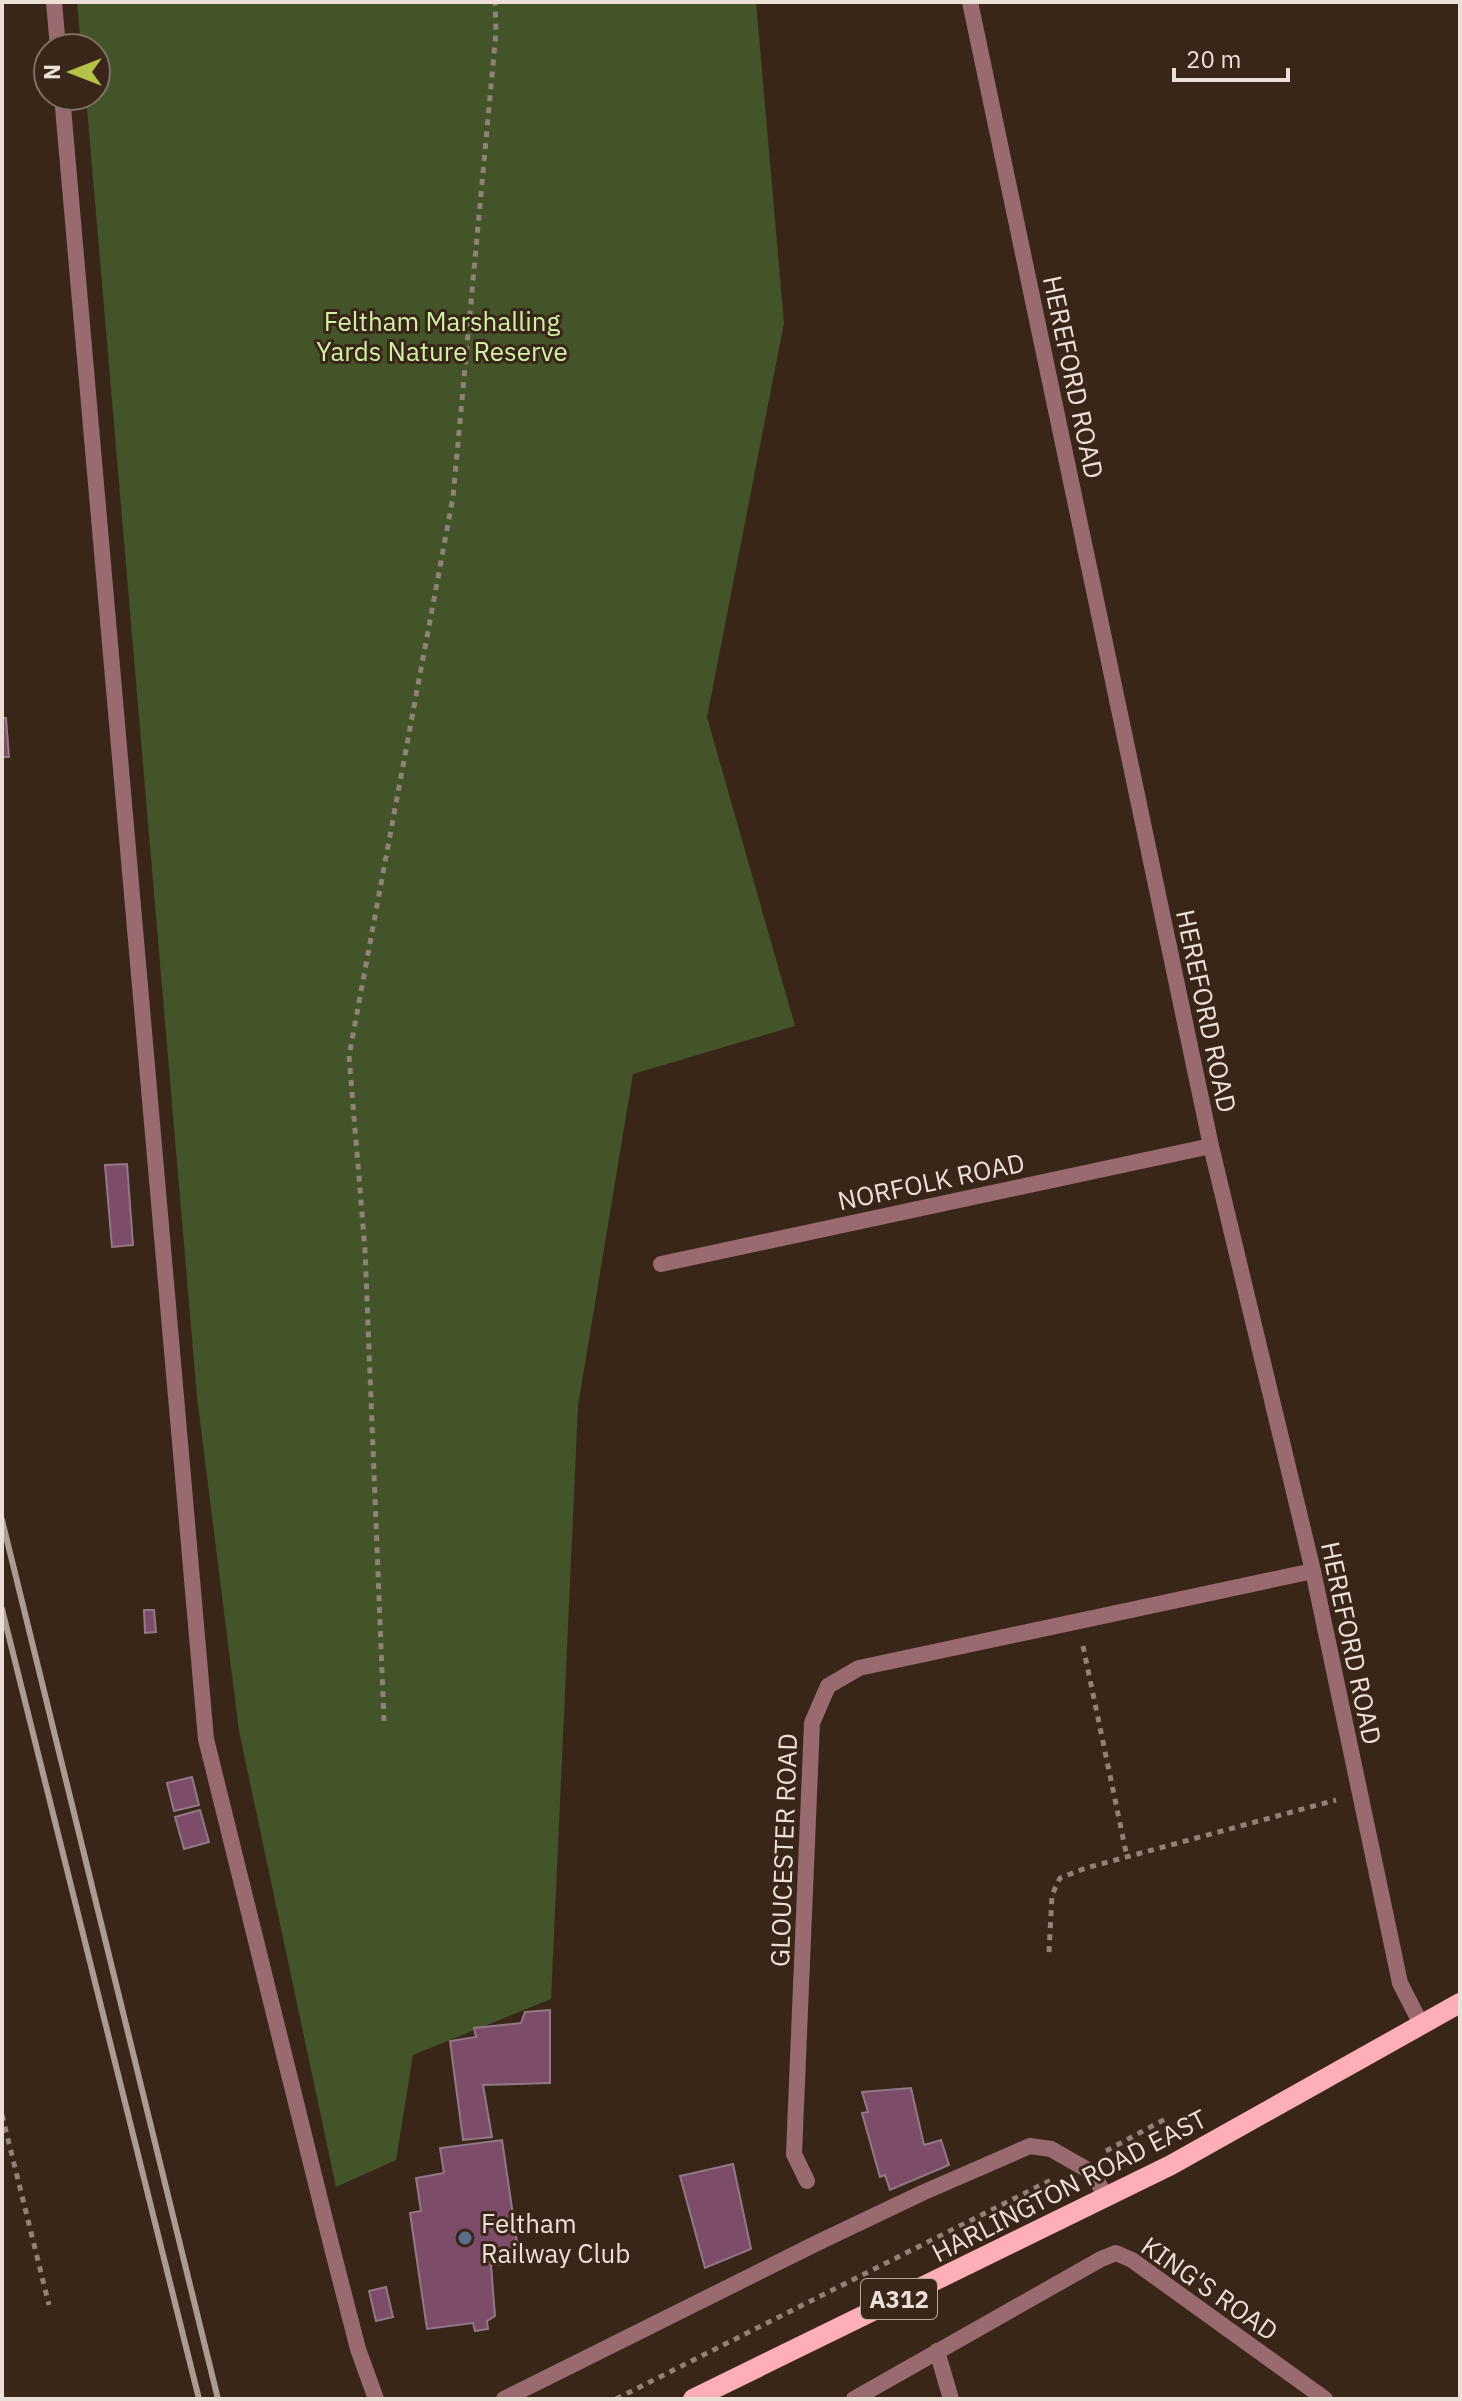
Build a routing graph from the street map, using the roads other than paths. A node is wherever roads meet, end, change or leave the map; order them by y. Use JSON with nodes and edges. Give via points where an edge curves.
{"nodes":[{"id":1,"x":54,"y":2,"type":"edge"},
{"id":2,"x":970,"y":2,"type":"edge"},
{"id":3,"x":57,"y":32,"type":"edge"},
{"id":4,"x":63,"y":112,"type":"edge"},
{"id":5,"x":1211,"y":1146,"type":"junction"},
{"id":6,"x":661,"y":1264,"type":"dead end"},
{"id":7,"x":1313,"y":1571,"type":"junction"},
{"id":8,"x":1460,"y":2003,"type":"edge"},
{"id":9,"x":1421,"y":2024,"type":"junction"},
{"id":10,"x":807,"y":2181,"type":"dead end"},
{"id":11,"x":1106,"y":2198,"type":"junction"},
{"id":12,"x":937,"y":2351,"type":"junction"},
{"id":13,"x":376,"y":2399,"type":"edge"},
{"id":14,"x":504,"y":2399,"type":"edge"},
{"id":15,"x":693,"y":2399,"type":"edge"},
{"id":16,"x":854,"y":2399,"type":"edge"},
{"id":17,"x":951,"y":2399,"type":"edge"},
{"id":18,"x":1325,"y":2399,"type":"edge"}],
"edges":[{"from":1,"to":3,"type":"street"},
{"from":2,"to":5,"type":"street","name":"HEREFORD ROAD"},
{"from":4,"to":13,"type":"street","via":[[206,1739],[358,2349]]},
{"from":5,"to":6,"type":"street","name":"NORFOLK ROAD"},
{"from":5,"to":7,"type":"street","name":"HEREFORD ROAD"},
{"from":7,"to":9,"type":"street","name":"HEREFORD ROAD","via":[[1400,1983]]},
{"from":7,"to":10,"type":"street","name":"GLOUCESTER ROAD","via":[[859,1668],[828,1686],[812,1723],[794,2154]]},
{"from":8,"to":9,"type":"main road","name":"HARLINGTON ROAD EAST","number":"A312"},
{"from":9,"to":11,"type":"main road","name":"HARLINGTON ROAD EAST","number":"A312","via":[[1203,2149]]},
{"from":11,"to":14,"type":"street","via":[[1093,2173],[1051,2149],[1030,2146],[817,2243]]},
{"from":11,"to":15,"type":"main road","name":"HARLINGTON ROAD EAST","number":"A312"},
{"from":12,"to":16,"type":"street"},
{"from":12,"to":17,"type":"street"},
{"from":12,"to":18,"type":"street","name":"KING'S ROAD","via":[[1116,2253]]}]}
